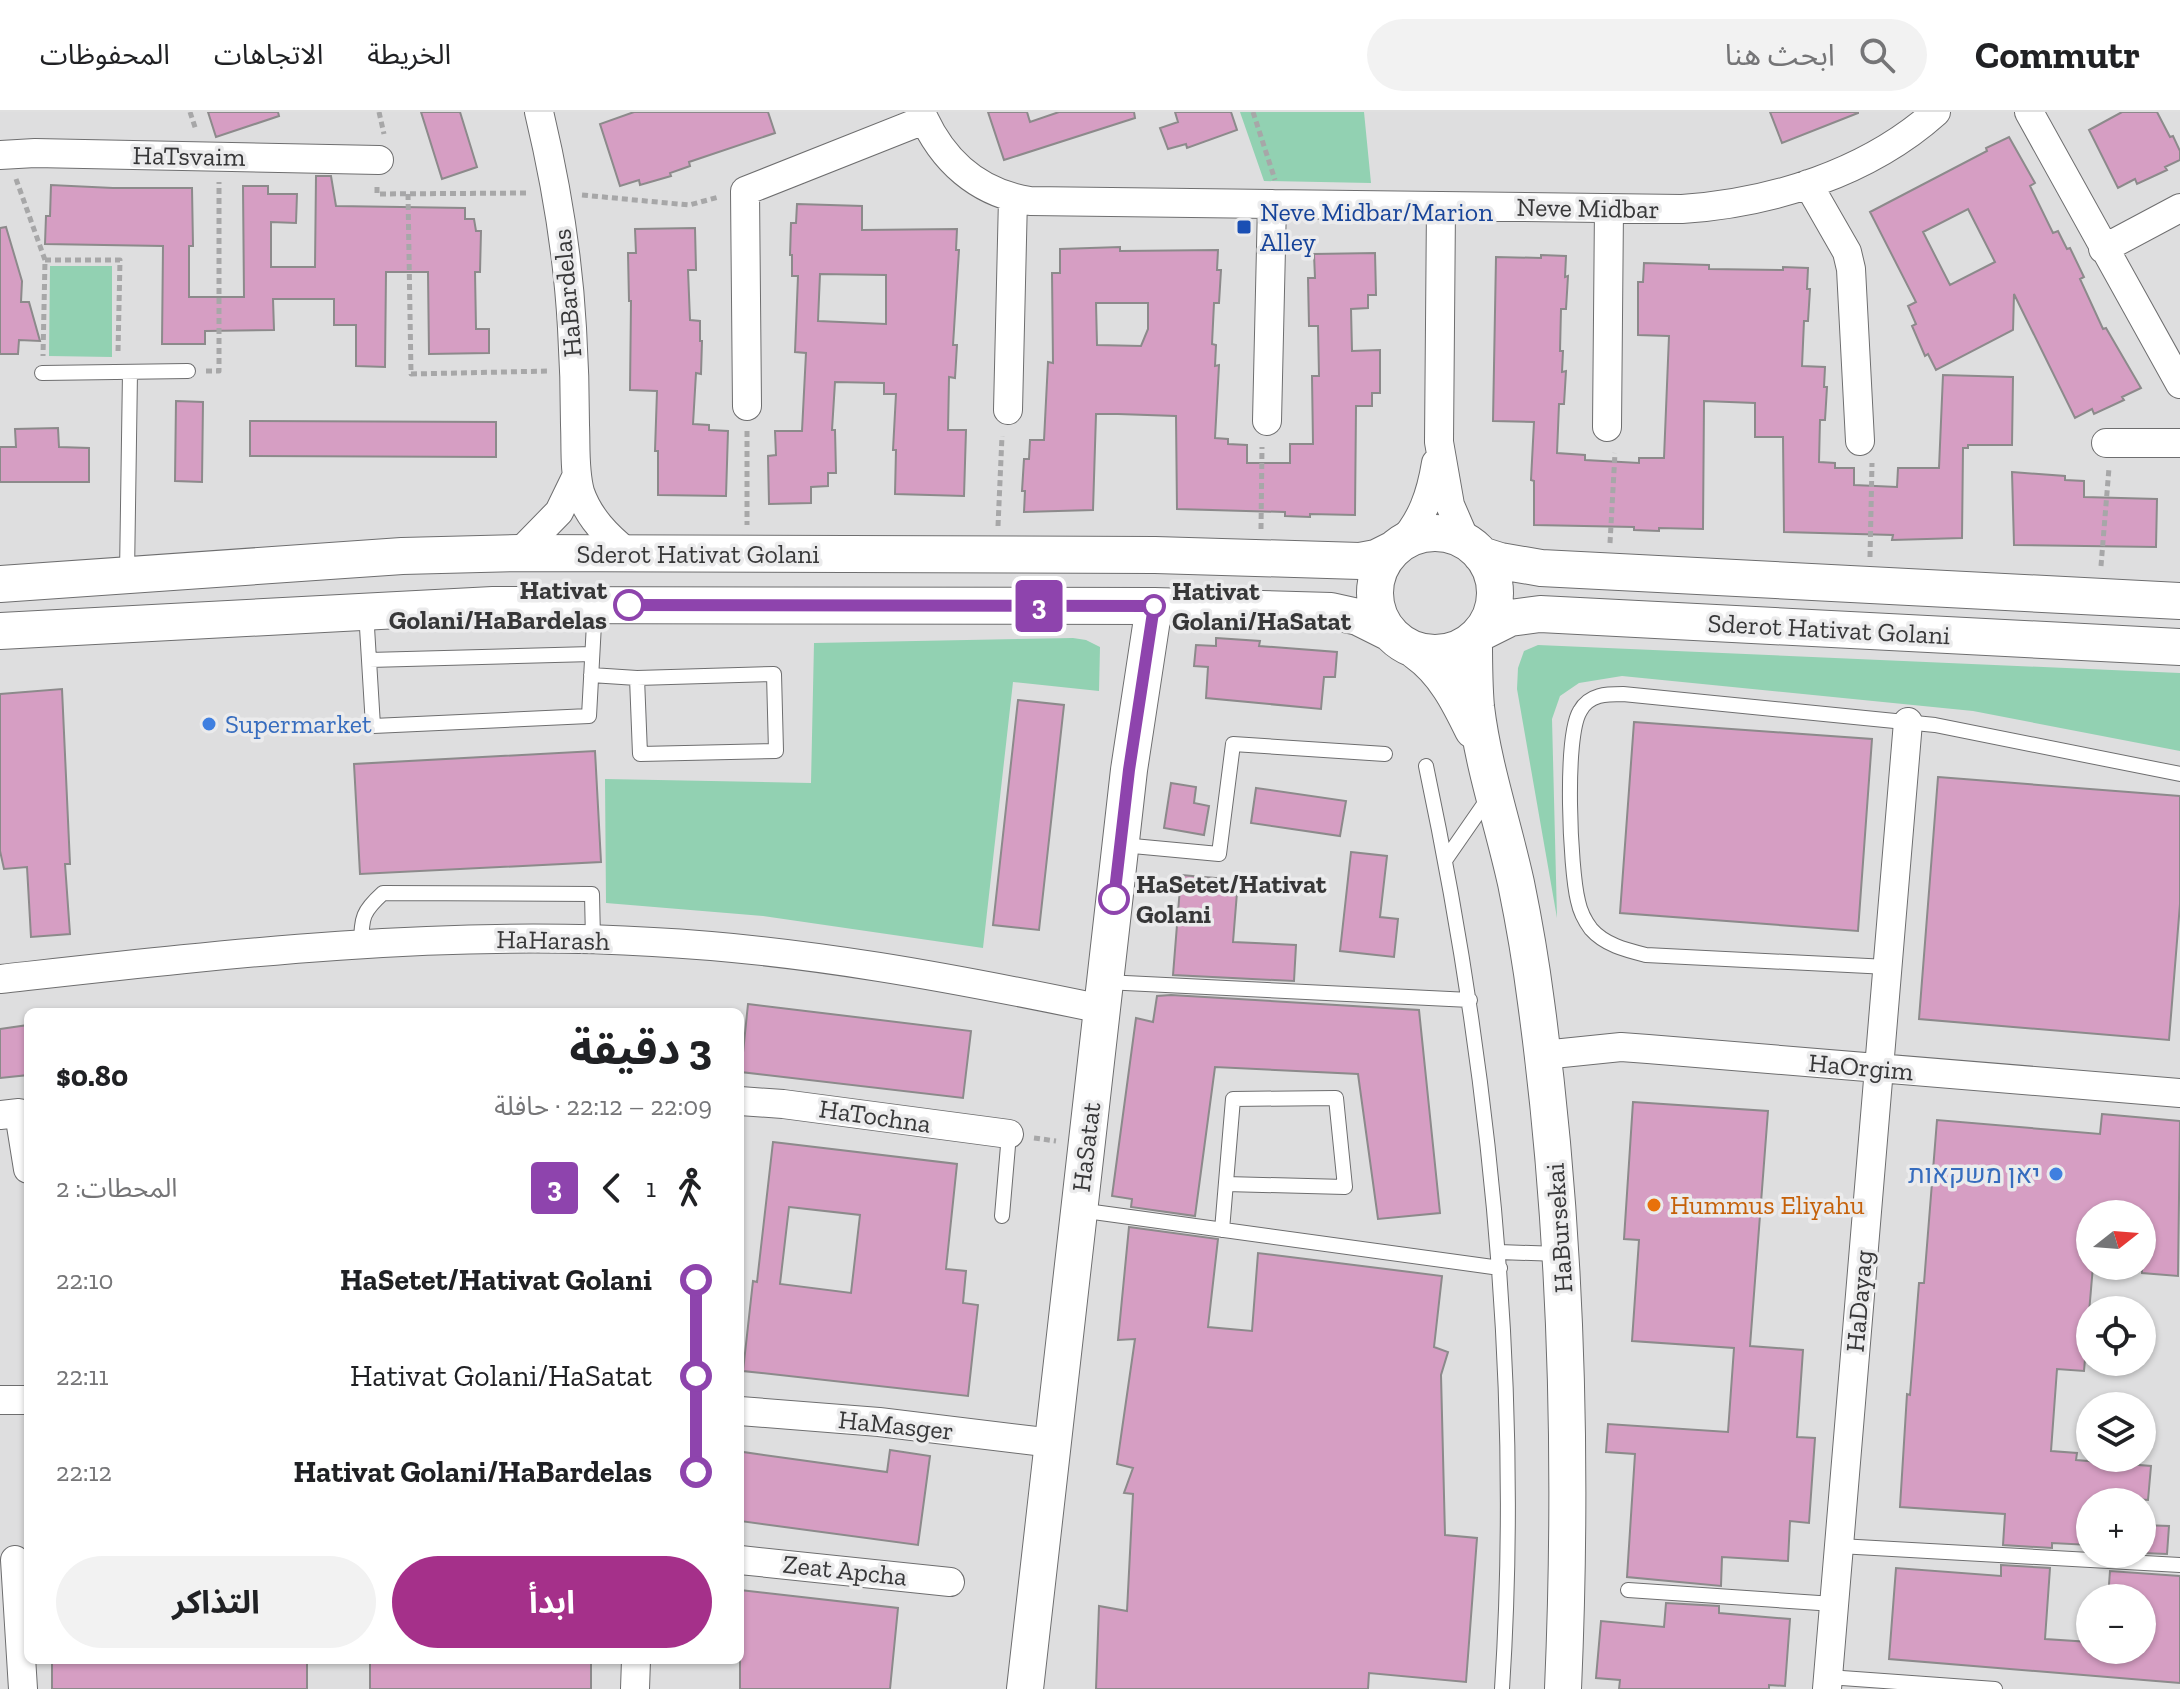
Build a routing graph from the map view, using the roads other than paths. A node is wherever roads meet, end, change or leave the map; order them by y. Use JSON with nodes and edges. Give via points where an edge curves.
{"nodes":[{"id":1,"x":539,"y":112,"type":"edge"},
{"id":2,"x":1936,"y":112,"type":"edge"},
{"id":3,"x":2029,"y":112,"type":"edge"},
{"id":4,"x":923,"y":116,"type":"edge"},
{"id":5,"x":3,"y":155,"type":"edge"},
{"id":6,"x":379,"y":160,"type":"road end"},
{"id":7,"x":1808,"y":184,"type":"junction"},
{"id":8,"x":1013,"y":198,"type":"junction"},
{"id":9,"x":1278,"y":204,"type":"junction"},
{"id":10,"x":1441,"y":206,"type":"junction"},
{"id":11,"x":1609,"y":208,"type":"junction"},
{"id":12,"x":2180,"y":208,"type":"edge"},
{"id":13,"x":2103,"y":249,"type":"junction"},
{"id":14,"x":188,"y":371,"type":"road end"},
{"id":15,"x":124,"y":372,"type":"junction"},
{"id":16,"x":42,"y":373,"type":"road end"},
{"id":17,"x":2180,"y":384,"type":"edge"},
{"id":18,"x":747,"y":406,"type":"road end"},
{"id":19,"x":1008,"y":410,"type":"road end"},
{"id":20,"x":1267,"y":421,"type":"road end"},
{"id":21,"x":1607,"y":427,"type":"road end"},
{"id":22,"x":1860,"y":441,"type":"road end"},
{"id":23,"x":1439,"y":442,"type":"junction"},
{"id":24,"x":2106,"y":443,"type":"road end"},
{"id":25,"x":2180,"y":443,"type":"edge"},
{"id":26,"x":576,"y":477,"type":"junction"},
{"id":27,"x":1397,"y":546,"type":"junction"},
{"id":28,"x":1474,"y":548,"type":"junction"},
{"id":29,"x":519,"y":553,"type":"junction"},
{"id":30,"x":628,"y":553,"type":"junction"},
{"id":31,"x":127,"y":574,"type":"junction"},
{"id":32,"x":0,"y":584,"type":"edge"},
{"id":33,"x":2180,"y":601,"type":"edge"},
{"id":34,"x":595,"y":604,"type":"junction"},
{"id":35,"x":1154,"y":606,"type":"junction"},
{"id":36,"x":366,"y":610,"type":"junction"},
{"id":37,"x":0,"y":631,"type":"edge"},
{"id":38,"x":1478,"y":636,"type":"junction"},
{"id":39,"x":1402,"y":642,"type":"junction"},
{"id":40,"x":2180,"y":647,"type":"edge"},
{"id":41,"x":592,"y":654,"type":"junction"},
{"id":42,"x":369,"y":660,"type":"junction"},
{"id":43,"x":591,"y":675,"type":"junction"},
{"id":44,"x":637,"y":678,"type":"junction"},
{"id":45,"x":1908,"y":722,"type":"junction"},
{"id":46,"x":1385,"y":754,"type":"dead end"},
{"id":47,"x":1426,"y":766,"type":"dead end"},
{"id":48,"x":2180,"y":774,"type":"edge"},
{"id":49,"x":1491,"y":782,"type":"junction"},
{"id":50,"x":1120,"y":844,"type":"junction"},
{"id":51,"x":1446,"y":859,"type":"junction"},
{"id":52,"x":593,"y":940,"type":"junction"},
{"id":53,"x":361,"y":944,"type":"junction"},
{"id":54,"x":1888,"y":967,"type":"junction"},
{"id":55,"x":0,"y":979,"type":"edge"},
{"id":56,"x":1104,"y":995,"type":"junction"},
{"id":57,"x":1470,"y":1000,"type":"junction"},
{"id":58,"x":1543,"y":1055,"type":"junction"},
{"id":59,"x":1879,"y":1068,"type":"junction"},
{"id":60,"x":2180,"y":1093,"type":"edge"},
{"id":61,"x":744,"y":1101,"type":"edge"},
{"id":62,"x":9,"y":1114,"type":"edge"},
{"id":63,"x":1009,"y":1134,"type":"joint"},
{"id":64,"x":24,"y":1157,"type":"edge"},
{"id":65,"x":1226,"y":1184,"type":"junction"},
{"id":66,"x":1079,"y":1210,"type":"junction"},
{"id":67,"x":1002,"y":1216,"type":"dead end"},
{"id":68,"x":1222,"y":1230,"type":"junction"},
{"id":69,"x":1499,"y":1252,"type":"junction"},
{"id":70,"x":1561,"y":1254,"type":"junction"},
{"id":71,"x":1500,"y":1268,"type":"junction"},
{"id":72,"x":0,"y":1400,"type":"edge"},
{"id":73,"x":24,"y":1400,"type":"edge"},
{"id":74,"x":744,"y":1411,"type":"edge"},
{"id":75,"x":1053,"y":1443,"type":"junction"},
{"id":76,"x":1839,"y":1546,"type":"junction"},
{"id":77,"x":14,"y":1560,"type":"edge"},
{"id":78,"x":744,"y":1560,"type":"edge"},
{"id":79,"x":2180,"y":1565,"type":"edge"},
{"id":80,"x":950,"y":1582,"type":"dead end"},
{"id":81,"x":1628,"y":1590,"type":"dead end"},
{"id":82,"x":1834,"y":1604,"type":"junction"},
{"id":83,"x":636,"y":1664,"type":"edge"},
{"id":84,"x":1828,"y":1683,"type":"edge"},
{"id":85,"x":23,"y":1689,"type":"edge"},
{"id":86,"x":635,"y":1689,"type":"edge"},
{"id":87,"x":1025,"y":1689,"type":"edge"},
{"id":88,"x":1502,"y":1689,"type":"edge"},
{"id":89,"x":1563,"y":1689,"type":"edge"},
{"id":90,"x":1995,"y":1689,"type":"edge"}],
"edges":[{"from":1,"to":26,"type":"street","name":"HaBardelas","via":[[568,274]]},
{"from":2,"to":7,"type":"street","name":"Neve Midbar","via":[[1890,146]]},
{"from":3,"to":13,"type":"street"},
{"from":4,"to":8,"type":"street","name":"Neve Midbar","via":[[950,161],[965,175]]},
{"from":4,"to":18,"type":"street","via":[[745,191]]},
{"from":5,"to":6,"type":"street","name":"HaTsvaim"},
{"from":7,"to":11,"type":"street","name":"Neve Midbar","via":[[1708,208]]},
{"from":7,"to":22,"type":"street","via":[[1847,252],[1851,269]]},
{"from":8,"to":9,"type":"street","name":"Neve Midbar"},
{"from":8,"to":19,"type":"street"},
{"from":9,"to":10,"type":"street","name":"Neve Midbar"},
{"from":9,"to":20,"type":"street"},
{"from":10,"to":11,"type":"street","name":"Neve Midbar"},
{"from":10,"to":23,"type":"street"},
{"from":11,"to":21,"type":"street"},
{"from":12,"to":13,"type":"street"},
{"from":13,"to":17,"type":"street"},
{"from":14,"to":15,"type":"lane"},
{"from":15,"to":16,"type":"lane"},
{"from":15,"to":31,"type":"lane"},
{"from":23,"to":27,"type":"street","via":[[1423,511]]},
{"from":23,"to":28,"type":"street","via":[[1450,505]]},
{"from":24,"to":25,"type":"street"},
{"from":26,"to":29,"type":"street","name":"HaBardelas","via":[[559,512]]},
{"from":26,"to":30,"type":"street","name":"HaBardelas","via":[[591,515]]},
{"from":27,"to":28,"type":"street","via":[[1429,533],[1452,535]]},
{"from":27,"to":30,"type":"street","name":"Sderot Hativat Golani","via":[[1360,561]]},
{"from":27,"to":39,"type":"street","via":[[1381,565],[1374,587],[1377,611]]},
{"from":28,"to":33,"type":"street","name":"Sderot Hativat Golani","via":[[1521,565]]},
{"from":28,"to":38,"type":"street","via":[[1492,575],[1495,600]]},
{"from":29,"to":30,"type":"street","name":"Sderot Hativat Golani"},
{"from":29,"to":31,"type":"street","name":"Sderot Hativat Golani"},
{"from":31,"to":32,"type":"street","name":"Sderot Hativat Golani"},
{"from":34,"to":35,"type":"street","name":"Sderot Hativat Golani"},
{"from":34,"to":36,"type":"street","name":"Sderot Hativat Golani"},
{"from":34,"to":41,"type":"lane"},
{"from":35,"to":39,"type":"street","name":"Sderot Hativat Golani","via":[[1331,611],[1358,617]]},
{"from":35,"to":50,"type":"street","name":"HaSatat"},
{"from":36,"to":37,"type":"street","name":"Sderot Hativat Golani"},
{"from":36,"to":42,"type":"lane"},
{"from":38,"to":39,"type":"street","via":[[1453,651],[1428,654]]},
{"from":38,"to":40,"type":"street","name":"Sderot Hativat Golani","via":[[1510,618],[1540,614]]},
{"from":38,"to":49,"type":"street","name":"HaBursekai","via":[[1476,709]]},
{"from":39,"to":49,"type":"street","name":"HaBursekai","via":[[1432,662],[1462,706]]},
{"from":41,"to":42,"type":"lane"},
{"from":41,"to":43,"type":"lane"},
{"from":42,"to":43,"type":"lane","via":[[373,726],[589,716]]},
{"from":43,"to":44,"type":"lane"},
{"from":44,"to":44,"type":"lane","via":[[640,754],[776,751],[774,674]]},
{"from":45,"to":48,"type":"lane"},
{"from":45,"to":54,"type":"street","name":"HaDayag"},
{"from":45,"to":54,"type":"lane","via":[[1607,694],[1579,711],[1569,757],[1578,901],[1590,928],[1609,944],[1646,955]]},
{"from":46,"to":50,"type":"lane","via":[[1233,744],[1219,854]]},
{"from":47,"to":51,"type":"lane"},
{"from":49,"to":51,"type":"lane"},
{"from":49,"to":58,"type":"street","name":"HaBursekai","via":[[1516,884]]},
{"from":50,"to":56,"type":"street","name":"HaSatat"},
{"from":51,"to":57,"type":"lane"},
{"from":52,"to":53,"type":"street","name":"HaHarash"},
{"from":52,"to":53,"type":"lane","via":[[592,894],[383,893],[361,918]]},
{"from":52,"to":56,"type":"street","name":"HaHarash","via":[[791,953]]},
{"from":53,"to":55,"type":"street","name":"HaHarash"},
{"from":54,"to":59,"type":"street","name":"HaDayag"},
{"from":56,"to":57,"type":"lane"},
{"from":56,"to":66,"type":"street","name":"HaSatat"},
{"from":57,"to":69,"type":"lane"},
{"from":58,"to":59,"type":"street","name":"HaOrgim","via":[[1621,1047]]},
{"from":58,"to":70,"type":"street","name":"HaBursekai"},
{"from":59,"to":60,"type":"street","name":"HaOrgim"},
{"from":59,"to":76,"type":"street","name":"HaDayag"},
{"from":61,"to":63,"type":"street","name":"HaTochna"},
{"from":62,"to":64,"type":"street"},
{"from":63,"to":67,"type":"lane"},
{"from":65,"to":65,"type":"lane","via":[[1345,1187],[1336,1098],[1233,1099]]},
{"from":65,"to":68,"type":"lane"},
{"from":66,"to":68,"type":"lane"},
{"from":66,"to":75,"type":"street","name":"HaSatat"},
{"from":68,"to":71,"type":"lane"},
{"from":69,"to":70,"type":"lane"},
{"from":69,"to":71,"type":"lane"},
{"from":70,"to":89,"type":"street","name":"HaBursekai","via":[[1568,1440]]},
{"from":71,"to":88,"type":"lane","via":[[1507,1488]]},
{"from":72,"to":73,"type":"street"},
{"from":74,"to":75,"type":"street","name":"HaMasger"},
{"from":75,"to":87,"type":"street","name":"HaSatat"},
{"from":76,"to":79,"type":"lane"},
{"from":76,"to":82,"type":"street","name":"HaDayag"},
{"from":77,"to":85,"type":"street"},
{"from":78,"to":80,"type":"street","name":"Zeat Apcha"},
{"from":81,"to":82,"type":"lane"},
{"from":82,"to":84,"type":"street","name":"HaDayag"},
{"from":83,"to":86,"type":"street"},
{"from":84,"to":90,"type":"lane"}]}
